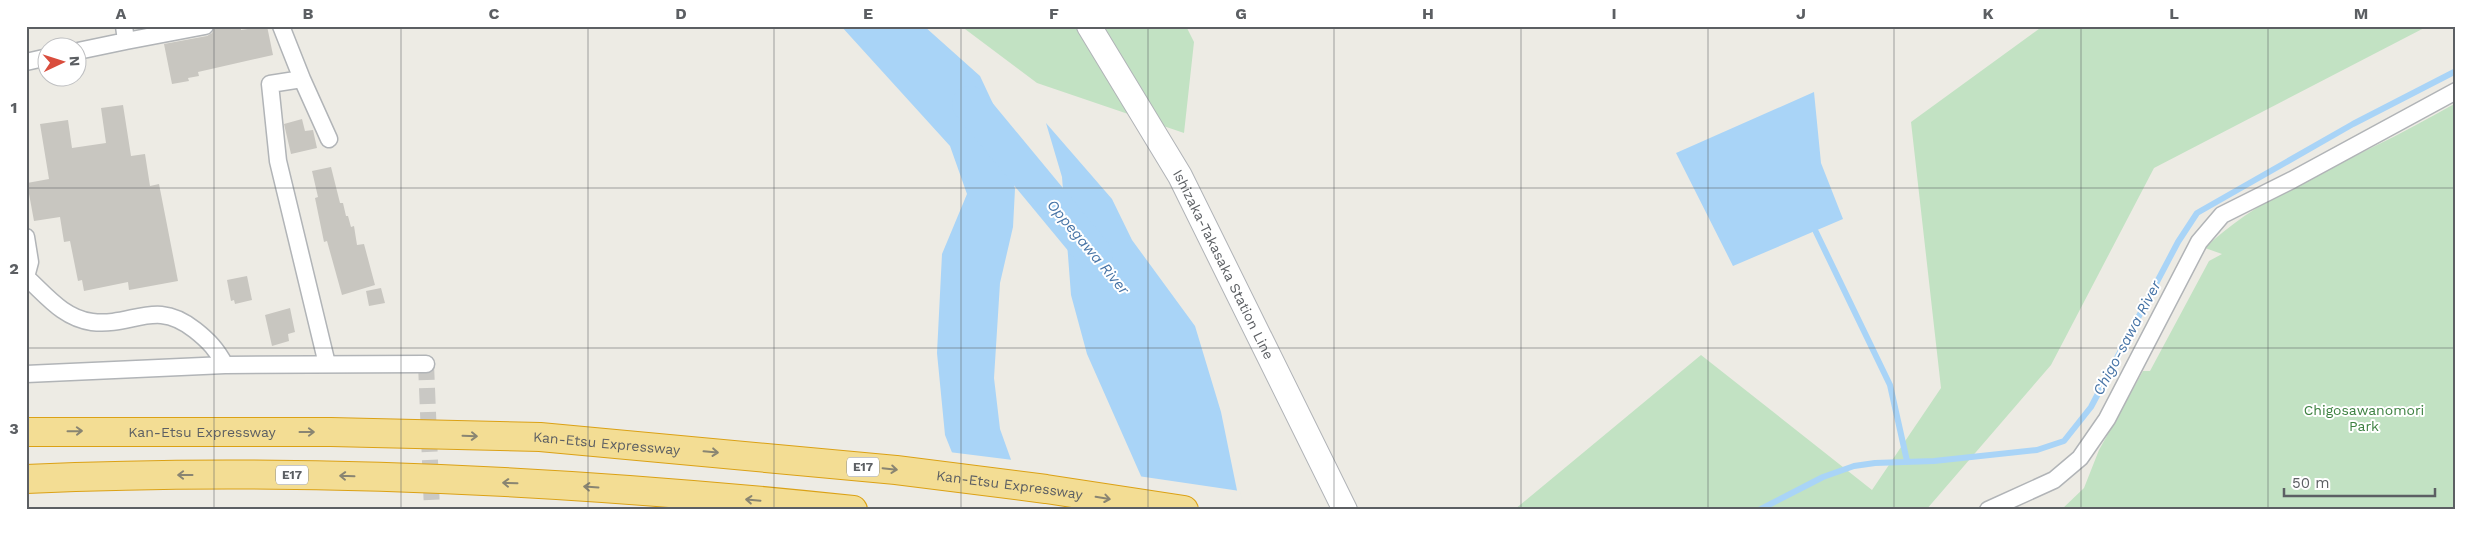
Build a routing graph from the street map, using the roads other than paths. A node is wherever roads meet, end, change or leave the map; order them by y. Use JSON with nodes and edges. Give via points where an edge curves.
{"nodes":[{"id":1,"x":204,"y":26,"type":"edge"},
{"id":2,"x":281,"y":26,"type":"edge"},
{"id":3,"x":1089,"y":26,"type":"edge"},
{"id":4,"x":125,"y":34,"type":"edge"},
{"id":5,"x":88,"y":47,"type":"edge"},
{"id":6,"x":302,"y":79,"type":"junction"},
{"id":7,"x":2456,"y":91,"type":"edge"},
{"id":8,"x":329,"y":139,"type":"dead end"},
{"id":9,"x":26,"y":238,"type":"edge"},
{"id":10,"x":26,"y":277,"type":"edge"},
{"id":11,"x":327,"y":364,"type":"junction"},
{"id":12,"x":426,"y":364,"type":"dead end"},
{"id":13,"x":225,"y":365,"type":"junction"},
{"id":14,"x":26,"y":374,"type":"edge"},
{"id":15,"x":26,"y":432,"type":"edge"},
{"id":16,"x":26,"y":479,"type":"edge"},
{"id":17,"x":854,"y":510,"type":"edge"},
{"id":18,"x":1184,"y":510,"type":"edge"},
{"id":19,"x":1345,"y":510,"type":"edge"},
{"id":20,"x":1988,"y":510,"type":"edge"}],
"edges":[{"from":1,"to":4,"type":"street"},
{"from":2,"to":6,"type":"street"},
{"from":3,"to":19,"type":"main road","name":"Ishizaka-Takasaka Station Line","via":[[1180,176]]},
{"from":4,"to":5,"type":"street"},
{"from":6,"to":8,"type":"street"},
{"from":6,"to":11,"type":"street","via":[[270,84],[278,161]]},
{"from":7,"to":20,"type":"street","via":[[2222,215],[2199,242],[2107,419],[2080,458],[2054,480]]},
{"from":9,"to":10,"type":"street","via":[[30,262]]},
{"from":10,"to":13,"type":"street","via":[[61,310],[93,322],[168,314],[186,322],[214,346]]},
{"from":11,"to":12,"type":"street"},
{"from":11,"to":13,"type":"street"},
{"from":13,"to":14,"type":"street"},
{"from":15,"to":18,"type":"highway","name":"Kan-Etsu Expressway","number":"E17","one_way":true,"via":[[312,432],[540,437],[896,470]]},
{"from":17,"to":16,"type":"highway","number":"E17","one_way":true,"via":[[558,485],[337,476],[126,474]]}]}
